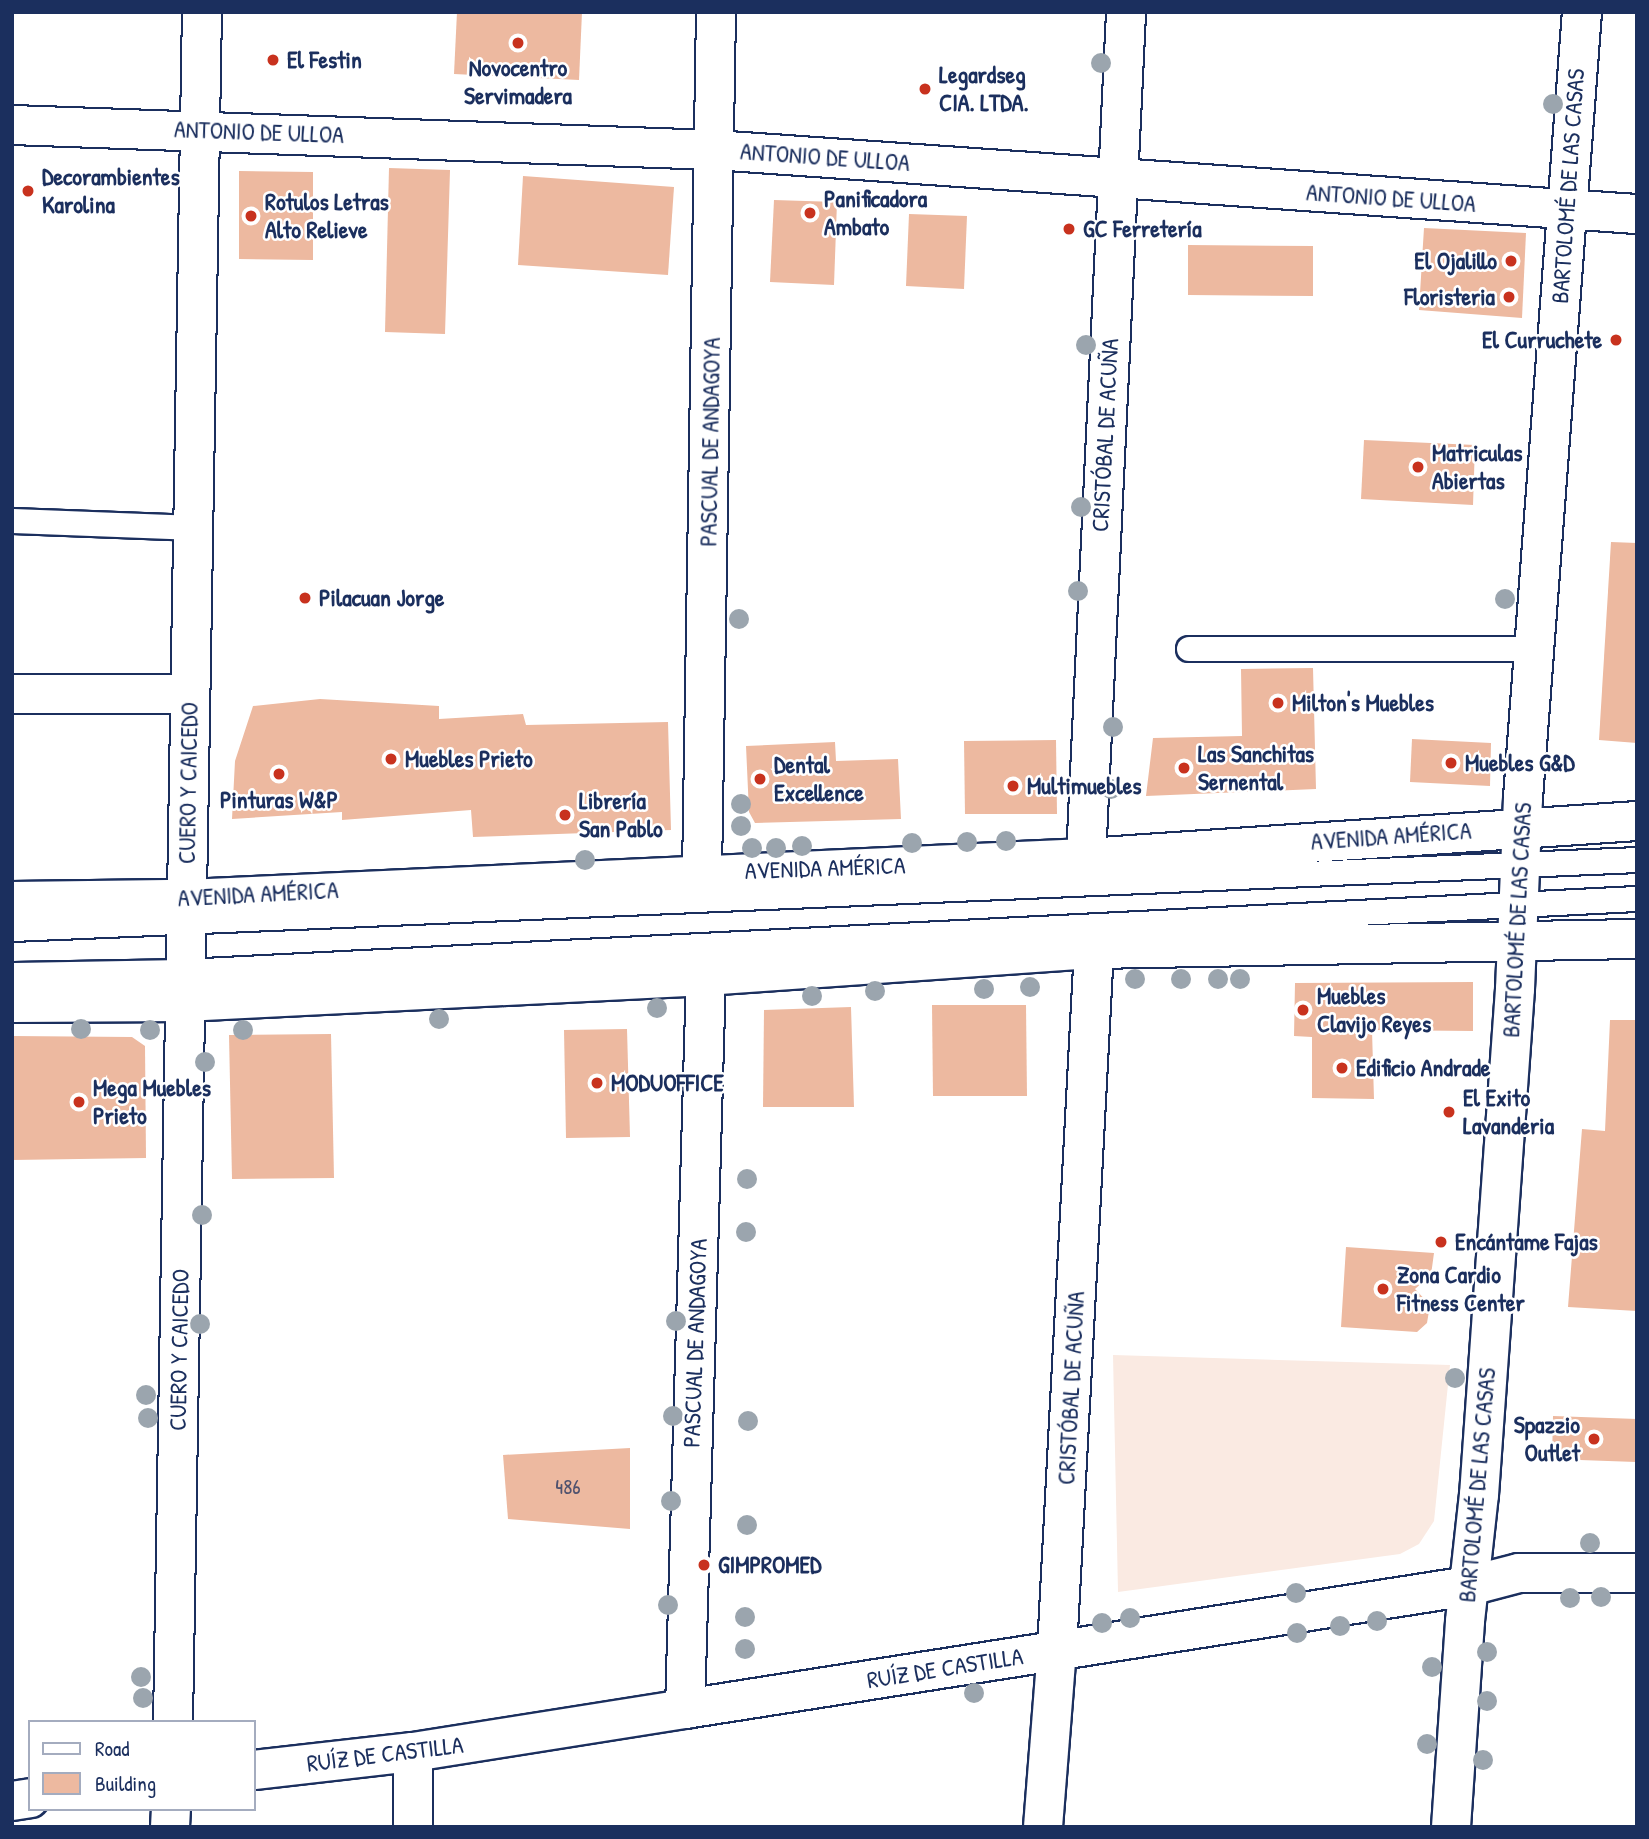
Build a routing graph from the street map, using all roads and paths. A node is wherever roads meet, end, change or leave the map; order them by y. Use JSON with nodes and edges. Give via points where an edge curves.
{"nodes":[{"id":1,"x":202,"y":12,"type":"edge"},
{"id":2,"x":716,"y":12,"type":"edge"},
{"id":3,"x":1126,"y":12,"type":"edge"},
{"id":4,"x":1582,"y":12,"type":"edge"},
{"id":5,"x":12,"y":125,"type":"edge"},
{"id":6,"x":200,"y":129,"type":"junction"},
{"id":7,"x":714,"y":150,"type":"junction"},
{"id":8,"x":1117,"y":178,"type":"junction"},
{"id":9,"x":1565,"y":211,"type":"junction"},
{"id":10,"x":1637,"y":214,"type":"edge"},
{"id":11,"x":12,"y":521,"type":"edge"},
{"id":12,"x":191,"y":528,"type":"junction"},
{"id":13,"x":1189,"y":649,"type":"dead end"},
{"id":14,"x":1534,"y":649,"type":"junction"},
{"id":15,"x":12,"y":694,"type":"edge"},
{"id":16,"x":189,"y":694,"type":"junction"},
{"id":17,"x":1637,"y":821,"type":"edge"},
{"id":18,"x":1521,"y":845,"type":"junction"},
{"id":19,"x":1086,"y":858,"type":"junction"},
{"id":20,"x":1637,"y":860,"type":"edge"},
{"id":21,"x":702,"y":873,"type":"junction"},
{"id":22,"x":1637,"y":899,"type":"edge"},
{"id":23,"x":12,"y":901,"type":"edge"},
{"id":24,"x":1519,"y":903,"type":"junction"},
{"id":25,"x":186,"y":911,"type":"junction"},
{"id":26,"x":12,"y":929,"type":"edge"},
{"id":27,"x":1637,"y":939,"type":"edge"},
{"id":28,"x":1518,"y":944,"type":"junction"},
{"id":29,"x":1094,"y":949,"type":"junction"},
{"id":30,"x":12,"y":975,"type":"edge"},
{"id":31,"x":706,"y":976,"type":"junction"},
{"id":32,"x":184,"y":987,"type":"junction"},
{"id":33,"x":12,"y":1003,"type":"edge"},
{"id":34,"x":1637,"y":1573,"type":"edge"},
{"id":35,"x":1469,"y":1586,"type":"junction"},
{"id":36,"x":1057,"y":1650,"type":"junction"},
{"id":37,"x":685,"y":1709,"type":"junction"},
{"id":38,"x":173,"y":1720,"type":"edge"},
{"id":39,"x":413,"y":1752,"type":"junction"},
{"id":40,"x":256,"y":1770,"type":"edge"},
{"id":41,"x":414,"y":1827,"type":"edge"},
{"id":42,"x":1043,"y":1827,"type":"edge"},
{"id":43,"x":1451,"y":1827,"type":"edge"}],
"edges":[{"from":1,"to":6,"type":"street","name":"CUERO Y CAICEDO"},
{"from":2,"to":7,"type":"street","name":"PASCUAL DE ANDAGOYA"},
{"from":3,"to":8,"type":"street","name":"CRISTÓBAL DE ACUÑA"},
{"from":4,"to":9,"type":"street","name":"BARTOLOMÉ DE LAS CASAS"},
{"from":5,"to":6,"type":"street","name":"ANTONIO DE ULLOA"},
{"from":6,"to":7,"type":"street","name":"ANTONIO DE ULLOA"},
{"from":6,"to":12,"type":"street","name":"CUERO Y CAICEDO"},
{"from":7,"to":8,"type":"street","name":"ANTONIO DE ULLOA"},
{"from":7,"to":21,"type":"street","name":"PASCUAL DE ANDAGOYA"},
{"from":8,"to":9,"type":"street","name":"ANTONIO DE ULLOA"},
{"from":8,"to":19,"type":"street","name":"CRISTÓBAL DE ACUÑA"},
{"from":9,"to":10,"type":"street","name":"ANTONIO DE ULLOA"},
{"from":9,"to":14,"type":"street","name":"BARTOLOMÉ DE LAS CASAS"},
{"from":11,"to":12,"type":"lane"},
{"from":12,"to":16,"type":"street","name":"CUERO Y CAICEDO"},
{"from":13,"to":14,"type":"lane"},
{"from":14,"to":18,"type":"street","name":"BARTOLOMÉ DE LAS CASAS"},
{"from":15,"to":16,"type":"street"},
{"from":16,"to":25,"type":"street","name":"CUERO Y CAICEDO"},
{"from":17,"to":18,"type":"street","name":"AVENIDA AMÉRICA"},
{"from":18,"to":19,"type":"street","name":"AVENIDA AMÉRICA"},
{"from":18,"to":20,"type":"lane"},
{"from":18,"to":24,"type":"street","name":"BARTOLOMÉ DE LAS CASAS"},
{"from":18,"to":25,"type":"lane"},
{"from":19,"to":21,"type":"street","name":"AVENIDA AMÉRICA"},
{"from":21,"to":25,"type":"street","name":"AVENIDA AMÉRICA"},
{"from":22,"to":24,"type":"lane"},
{"from":23,"to":25,"type":"street","name":"AVENIDA AMÉRICA"},
{"from":24,"to":28,"type":"street","name":"BARTOLOMÉ DE LAS CASAS"},
{"from":24,"to":32,"type":"lane"},
{"from":25,"to":26,"type":"lane"},
{"from":25,"to":32,"type":"street","name":"CUERO Y CAICEDO"},
{"from":27,"to":28,"type":"street"},
{"from":28,"to":29,"type":"street"},
{"from":28,"to":35,"type":"street","name":"BARTOLOMÉ DE LAS CASAS"},
{"from":29,"to":31,"type":"street"},
{"from":29,"to":36,"type":"street","name":"CRISTÓBAL DE ACUÑA"},
{"from":30,"to":32,"type":"lane"},
{"from":31,"to":32,"type":"street"},
{"from":31,"to":37,"type":"street","name":"PASCUAL DE ANDAGOYA"},
{"from":32,"to":33,"type":"street"},
{"from":32,"to":38,"type":"street","name":"CUERO Y CAICEDO"},
{"from":34,"to":35,"type":"street","name":"RUÍZ DE CASTILLA","via":[[1519,1573]]},
{"from":35,"to":36,"type":"street","name":"RUÍZ DE CASTILLA"},
{"from":35,"to":43,"type":"street","name":"BARTOLOMÉ DE LAS CASAS"},
{"from":36,"to":37,"type":"street","name":"RUÍZ DE CASTILLA"},
{"from":36,"to":42,"type":"street","name":"CRISTÓBAL DE ACUÑA"},
{"from":37,"to":39,"type":"street","name":"RUÍZ DE CASTILLA"},
{"from":39,"to":40,"type":"street","name":"RUÍZ DE CASTILLA"},
{"from":39,"to":41,"type":"street"}]}
